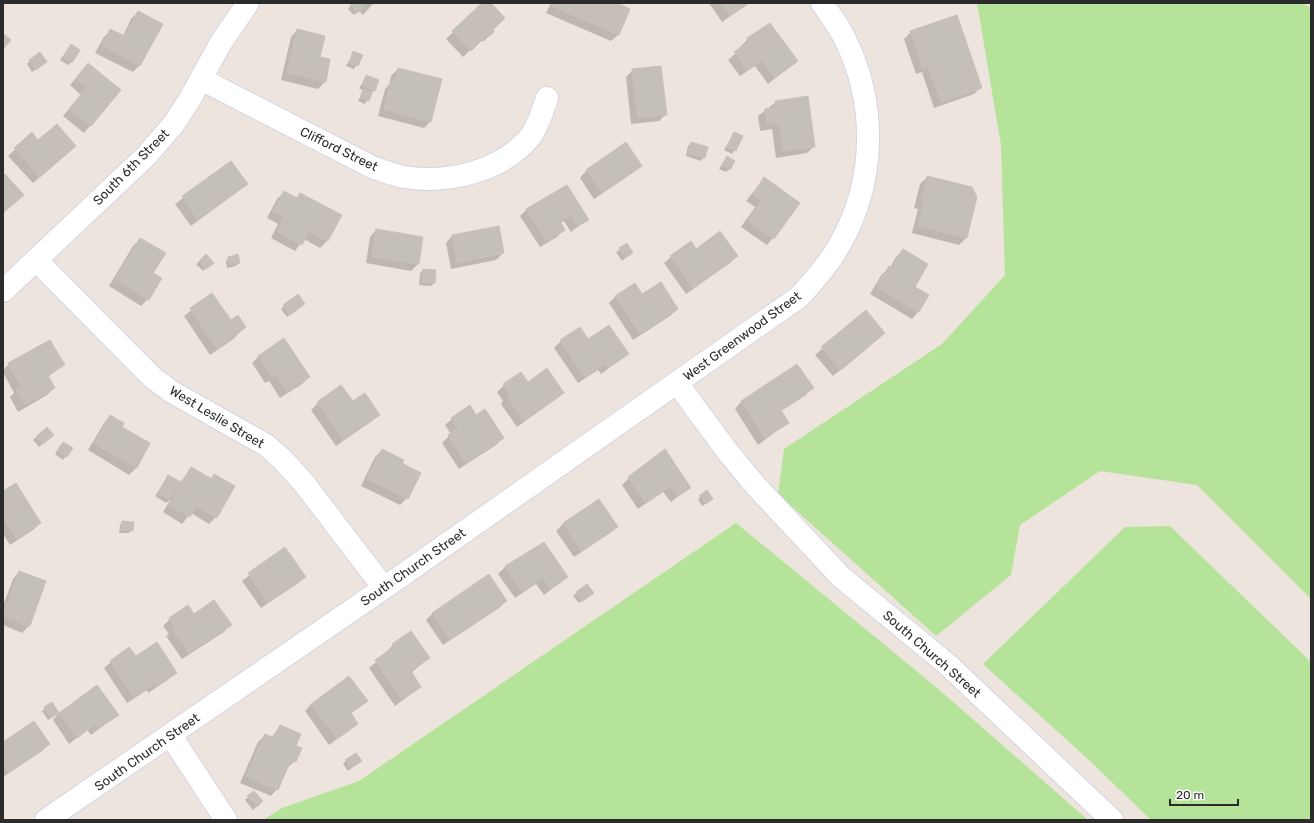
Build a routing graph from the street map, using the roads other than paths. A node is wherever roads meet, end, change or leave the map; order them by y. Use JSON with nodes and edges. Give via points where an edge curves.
{"nodes":[{"id":1,"x":248,"y":3,"type":"edge"},
{"id":2,"x":822,"y":3,"type":"edge"},
{"id":3,"x":201,"y":79,"type":"junction"},
{"id":4,"x":547,"y":98,"type":"dead end"},
{"id":5,"x":36,"y":260,"type":"junction"},
{"id":6,"x":3,"y":291,"type":"edge"},
{"id":7,"x":677,"y":383,"type":"junction"},
{"id":8,"x":384,"y":588,"type":"junction"},
{"id":9,"x":171,"y":736,"type":"junction"},
{"id":10,"x":46,"y":820,"type":"edge"},
{"id":11,"x":226,"y":820,"type":"edge"},
{"id":12,"x":1112,"y":820,"type":"edge"}],
"edges":[{"from":1,"to":3,"type":"street","name":"South 6th Street","via":[[220,44]]},
{"from":2,"to":7,"type":"street","name":"West Greenwood Street","via":[[845,38],[859,72],[867,109],[869,146],[864,182],[856,211],[840,245],[819,275],[798,297]]},
{"from":3,"to":4,"type":"street","name":"Clifford Street","via":[[374,168],[403,176],[428,179],[458,176],[492,166],[511,155],[530,136]]},
{"from":3,"to":5,"type":"street","name":"South 6th Street","via":[[173,125],[146,156]]},
{"from":5,"to":6,"type":"street","name":"South 6th Street"},
{"from":5,"to":8,"type":"street","name":"West Leslie Street","via":[[153,378],[172,392],[266,445],[284,460]]},
{"from":7,"to":8,"type":"street","name":"South Church Street"},
{"from":7,"to":12,"type":"street","name":"South Church Street","via":[[754,484],[841,577],[947,664]]},
{"from":8,"to":9,"type":"street","name":"South Church Street"},
{"from":9,"to":10,"type":"street","name":"South Church Street"},
{"from":9,"to":11,"type":"street"}]}
